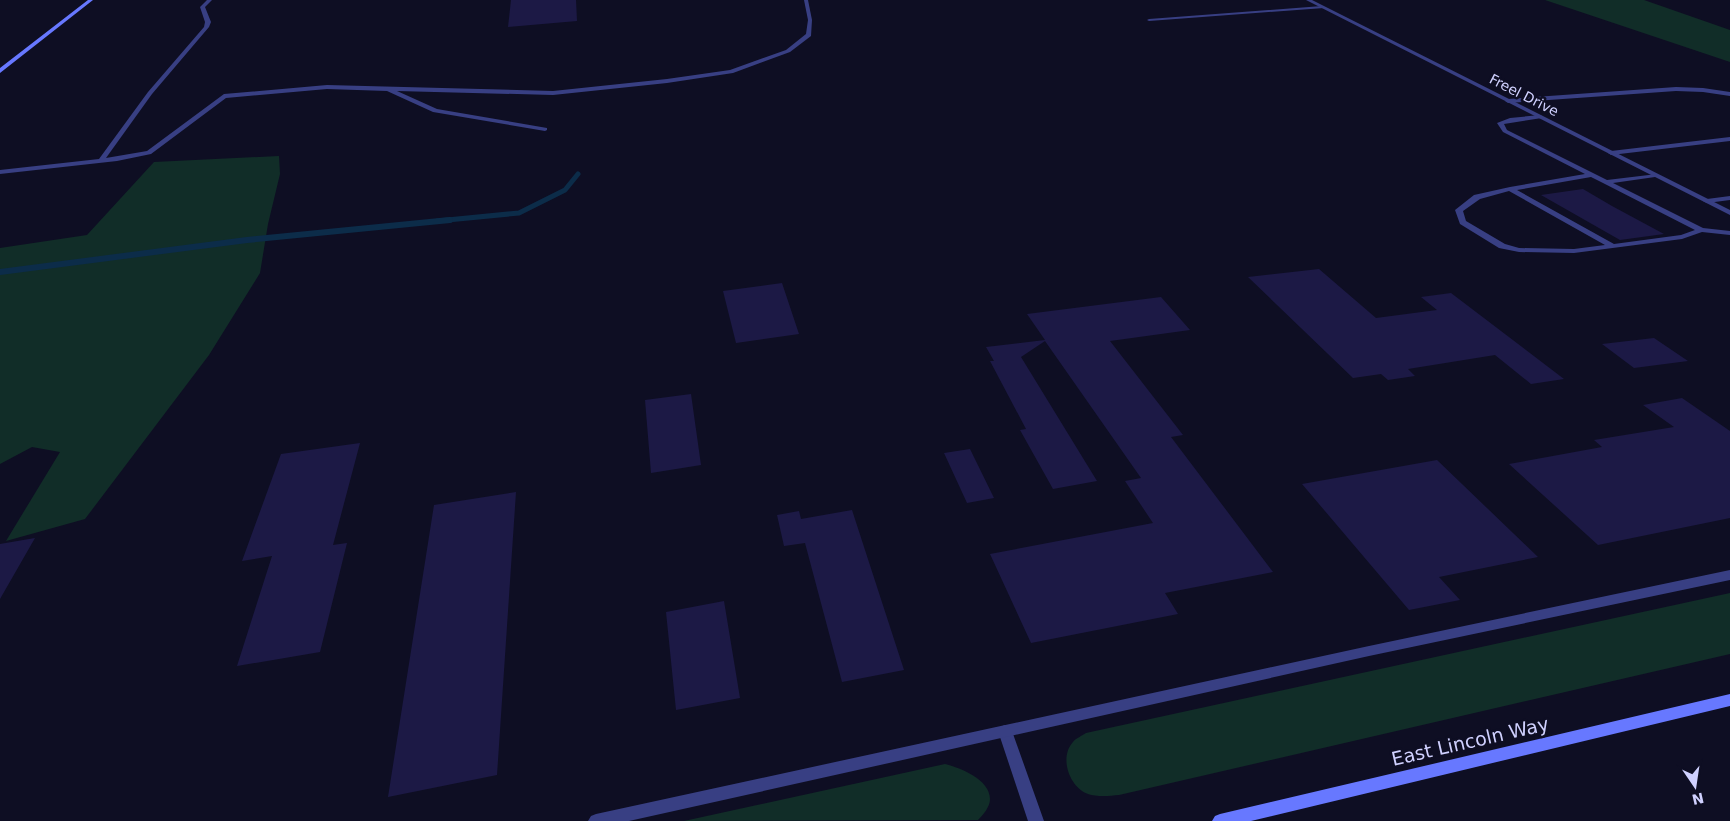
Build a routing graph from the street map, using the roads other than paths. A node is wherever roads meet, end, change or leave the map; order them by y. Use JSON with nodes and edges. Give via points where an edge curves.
{"nodes":[{"id":1,"x":91,"y":0,"type":"edge"},
{"id":2,"x":210,"y":0,"type":"edge"},
{"id":3,"x":806,"y":0,"type":"edge"},
{"id":4,"x":1308,"y":0,"type":"edge"},
{"id":5,"x":1322,"y":7,"type":"junction"},
{"id":6,"x":1149,"y":20,"type":"dead end"},
{"id":7,"x":0,"y":71,"type":"edge"},
{"id":8,"x":388,"y":89,"type":"junction"},
{"id":9,"x":1730,"y":94,"type":"edge"},
{"id":10,"x":1508,"y":101,"type":"junction"},
{"id":11,"x":1540,"y":117,"type":"junction"},
{"id":12,"x":544,"y":129,"type":"dead end"},
{"id":13,"x":1730,"y":139,"type":"edge"},
{"id":14,"x":1611,"y":152,"type":"junction"},
{"id":15,"x":101,"y":161,"type":"junction"},
{"id":16,"x":0,"y":172,"type":"edge"},
{"id":17,"x":1592,"y":175,"type":"junction"},
{"id":18,"x":1655,"y":175,"type":"junction"},
{"id":19,"x":1605,"y":182,"type":"junction"},
{"id":20,"x":1510,"y":189,"type":"junction"},
{"id":21,"x":1730,"y":198,"type":"edge"},
{"id":22,"x":1707,"y":201,"type":"junction"},
{"id":23,"x":1730,"y":212,"type":"edge"},
{"id":24,"x":1701,"y":230,"type":"junction"},
{"id":25,"x":1730,"y":233,"type":"edge"},
{"id":26,"x":1613,"y":247,"type":"junction"},
{"id":27,"x":1730,"y":575,"type":"edge"},
{"id":28,"x":1730,"y":700,"type":"edge"},
{"id":29,"x":1005,"y":731,"type":"junction"},
{"id":30,"x":596,"y":821,"type":"edge"},
{"id":31,"x":1036,"y":821,"type":"edge"},
{"id":32,"x":1220,"y":821,"type":"edge"}],
"edges":[{"from":1,"to":7,"type":"main road"},
{"from":2,"to":15,"type":"street","via":[[202,7],[208,22],[206,27],[150,93]]},
{"from":3,"to":8,"type":"street","via":[[809,35],[788,51],[731,72],[553,92]]},
{"from":4,"to":5,"type":"street","name":"Freel Drive"},
{"from":5,"to":6,"type":"street"},
{"from":5,"to":10,"type":"street","name":"Freel Drive"},
{"from":8,"to":12,"type":"street","via":[[435,111]]},
{"from":8,"to":15,"type":"street","via":[[327,87],[224,96],[149,153]]},
{"from":9,"to":10,"type":"street","via":[[1676,89]]},
{"from":10,"to":11,"type":"street","name":"Freel Drive"},
{"from":11,"to":14,"type":"street","name":"Freel Drive"},
{"from":11,"to":17,"type":"street","via":[[1500,123],[1505,131]]},
{"from":13,"to":14,"type":"street"},
{"from":14,"to":18,"type":"street","name":"Freel Drive"},
{"from":15,"to":16,"type":"street"},
{"from":17,"to":19,"type":"street"},
{"from":17,"to":20,"type":"street"},
{"from":18,"to":19,"type":"street"},
{"from":18,"to":22,"type":"street","name":"Freel Drive"},
{"from":19,"to":24,"type":"street"},
{"from":20,"to":26,"type":"street"},
{"from":20,"to":26,"type":"street","via":[[1477,197],[1459,210],[1463,222],[1502,246],[1519,250],[1574,251]]},
{"from":21,"to":22,"type":"street"},
{"from":22,"to":23,"type":"street","name":"Freel Drive"},
{"from":24,"to":25,"type":"street"},
{"from":24,"to":26,"type":"street","via":[[1682,237]]},
{"from":27,"to":29,"type":"street"},
{"from":28,"to":32,"type":"main road","name":"East Lincoln Way"},
{"from":29,"to":30,"type":"street"},
{"from":29,"to":31,"type":"street"}]}
